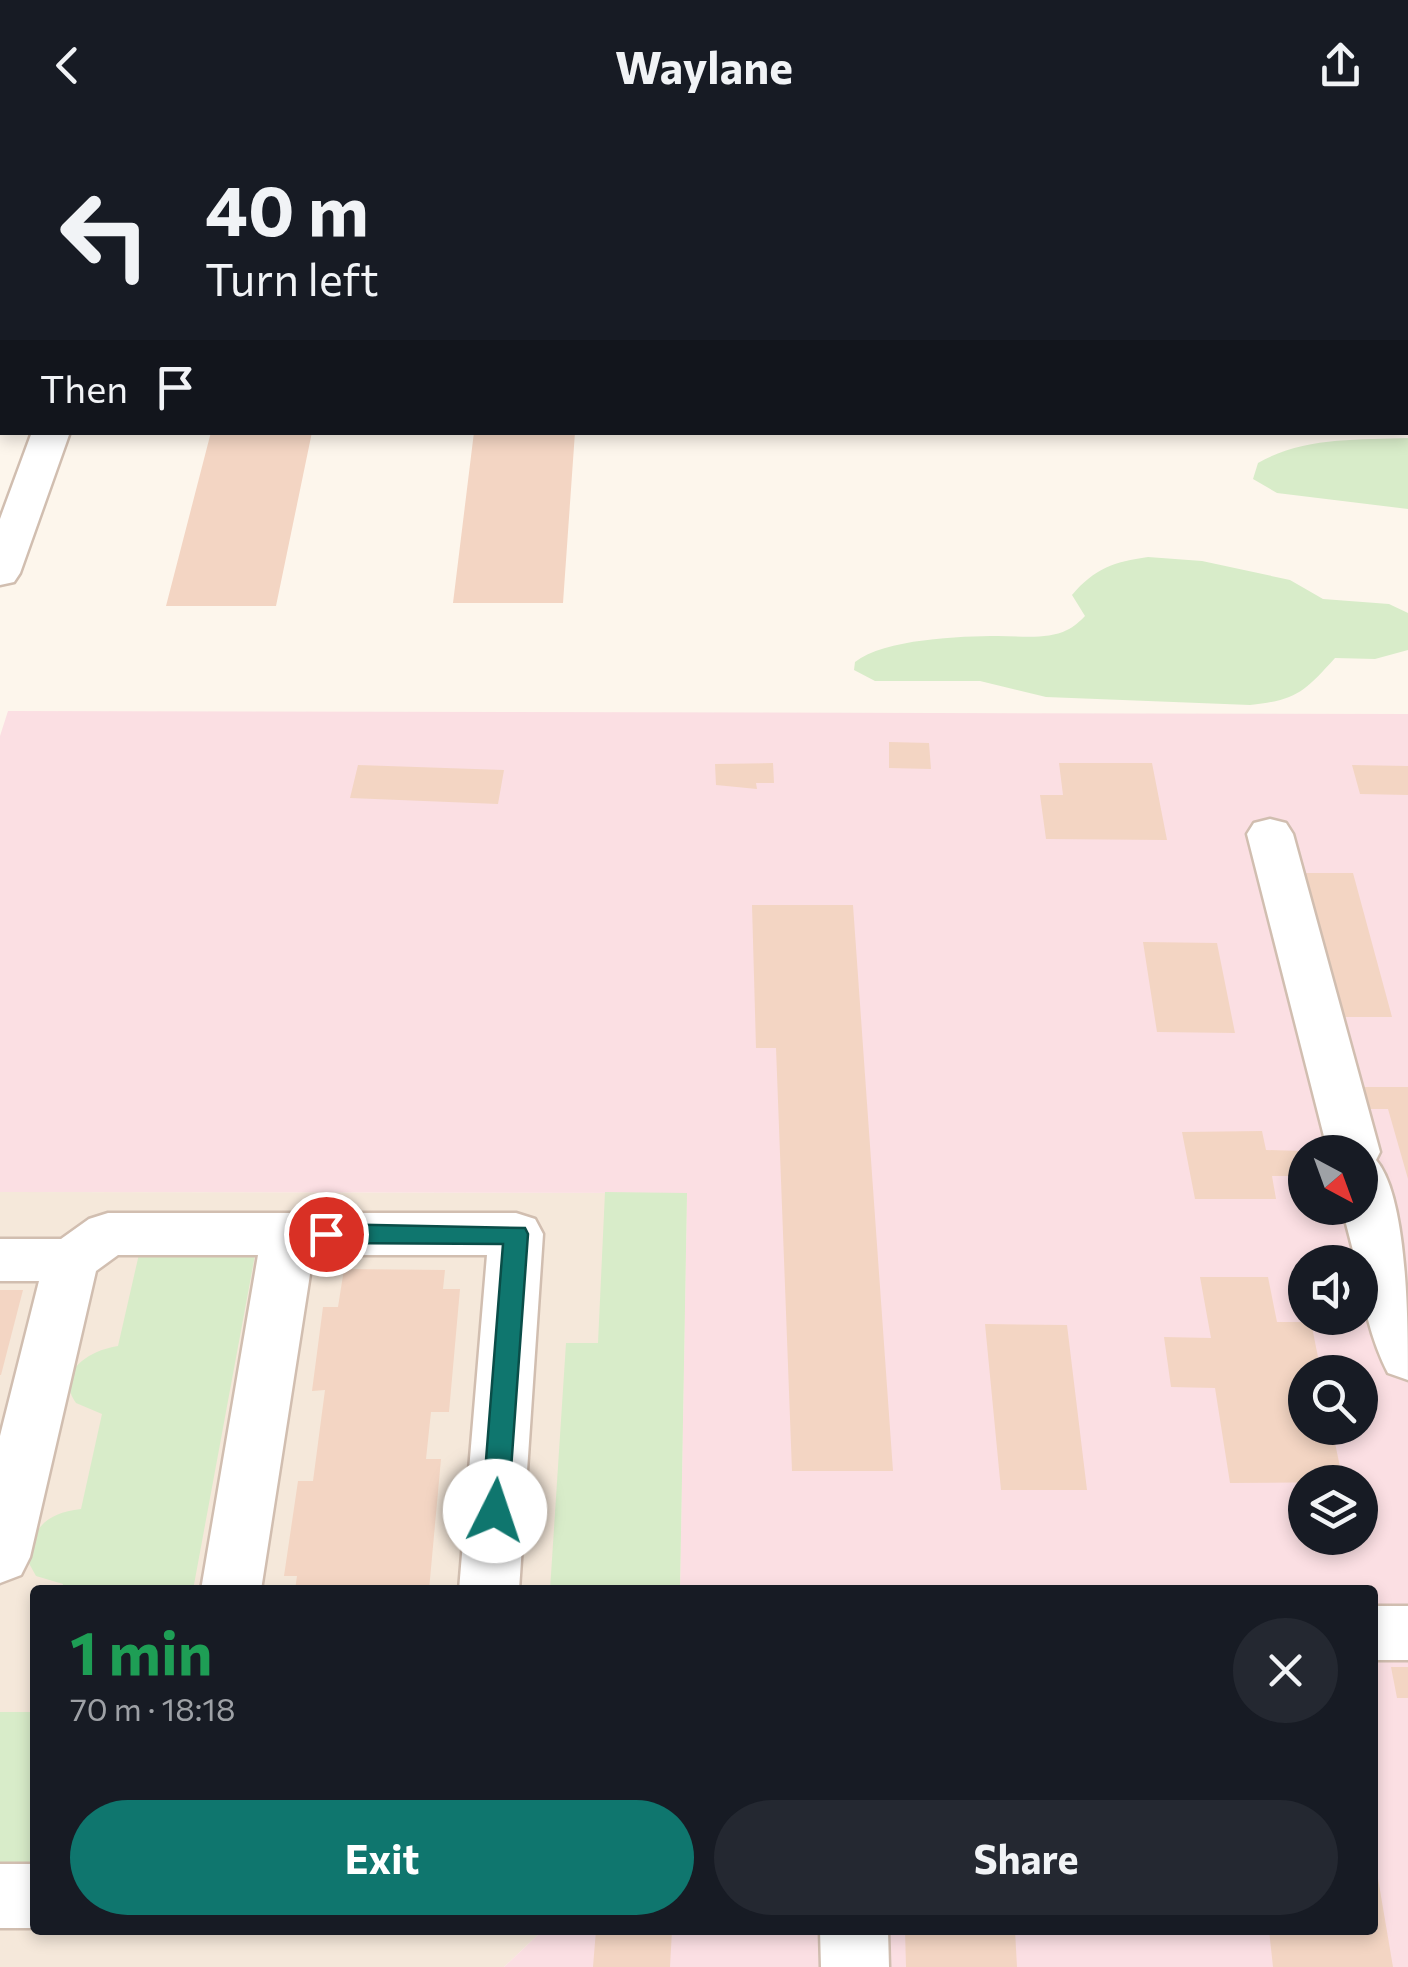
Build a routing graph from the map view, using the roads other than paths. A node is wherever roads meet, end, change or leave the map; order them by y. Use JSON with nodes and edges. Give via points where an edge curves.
{"nodes":[{"id":1,"x":50,"y":435,"type":"edge"},
{"id":2,"x":0,"y":574,"type":"edge"},
{"id":3,"x":1270,"y":834,"type":"dead end"},
{"id":4,"x":1350,"y":1135,"type":"edge"},
{"id":5,"x":1373,"y":1225,"type":"edge"},
{"id":6,"x":289,"y":1234,"type":"junction"},
{"id":7,"x":0,"y":1260,"type":"edge"},
{"id":8,"x":71,"y":1260,"type":"junction"},
{"id":9,"x":1408,"y":1357,"type":"edge"},
{"id":10,"x":0,"y":1557,"type":"edge"},
{"id":11,"x":232,"y":1585,"type":"edge"},
{"id":12,"x":489,"y":1585,"type":"edge"},
{"id":13,"x":1378,"y":1633,"type":"edge"},
{"id":14,"x":1408,"y":1633,"type":"edge"},
{"id":15,"x":0,"y":1896,"type":"edge"},
{"id":16,"x":30,"y":1896,"type":"edge"},
{"id":17,"x":854,"y":1935,"type":"edge"},
{"id":18,"x":855,"y":1967,"type":"edge"}],
"edges":[{"from":1,"to":2,"type":"street"},
{"from":3,"to":4,"type":"street"},
{"from":5,"to":9,"type":"street"},
{"from":6,"to":8,"type":"street","via":[[108,1234]]},
{"from":6,"to":11,"type":"street"},
{"from":6,"to":12,"type":"street","via":[[516,1234]]},
{"from":7,"to":8,"type":"street"},
{"from":8,"to":10,"type":"street"},
{"from":13,"to":14,"type":"street"},
{"from":15,"to":16,"type":"street"},
{"from":17,"to":18,"type":"street"}]}
